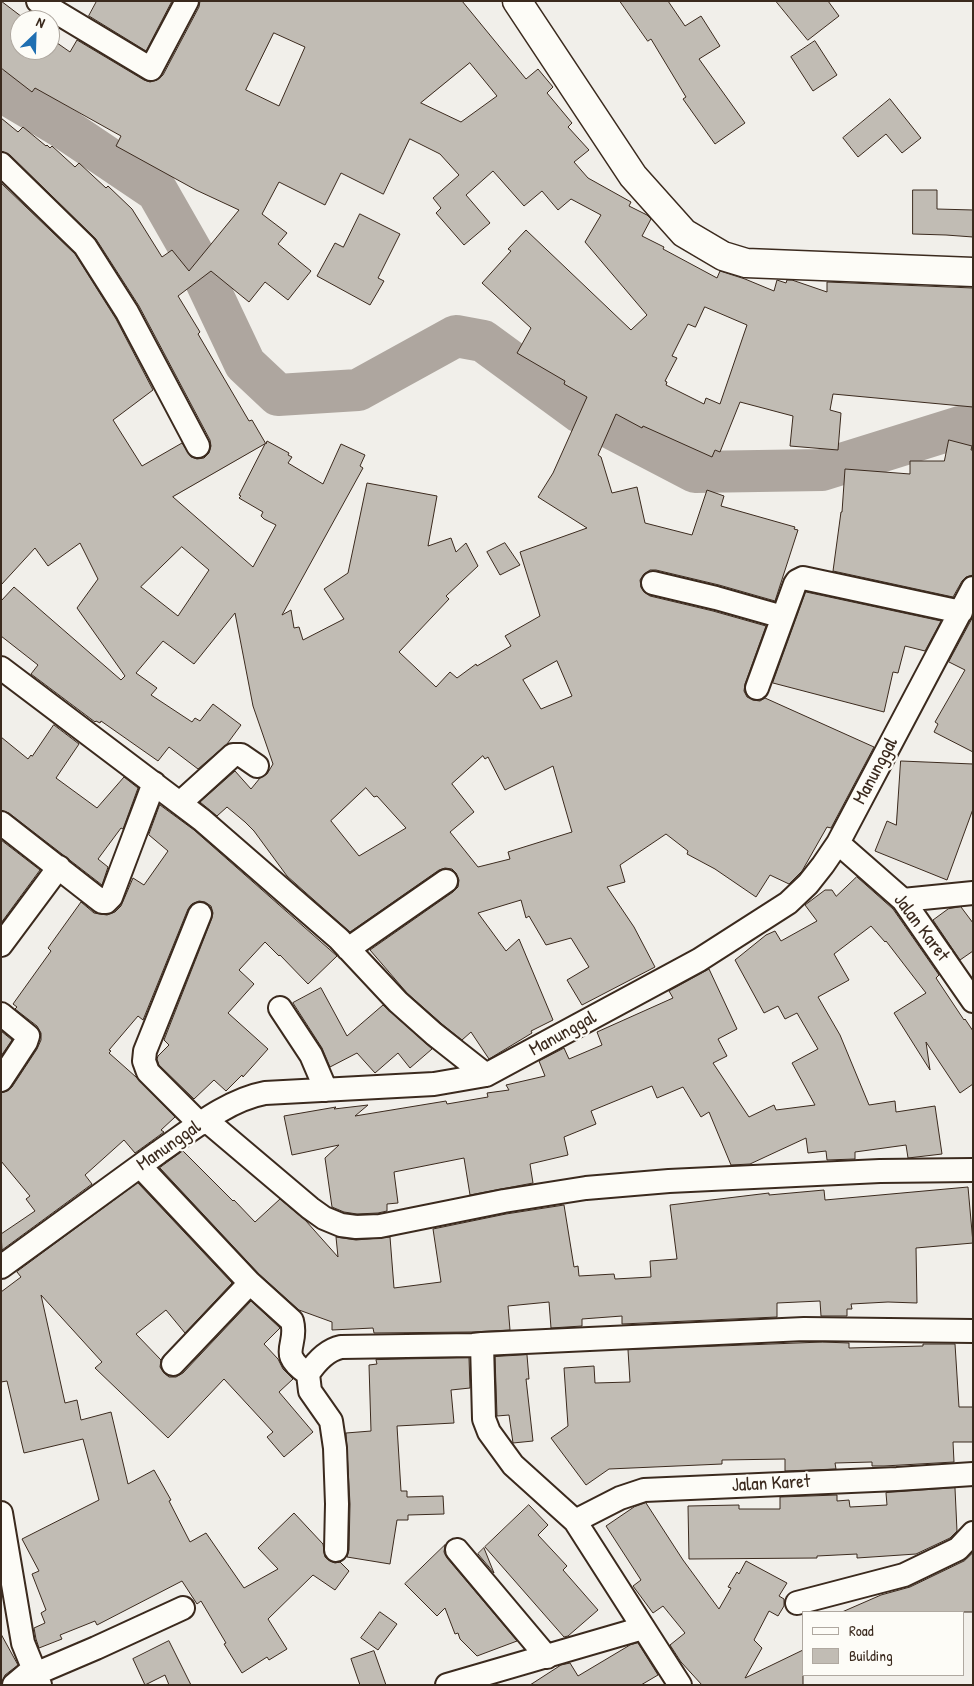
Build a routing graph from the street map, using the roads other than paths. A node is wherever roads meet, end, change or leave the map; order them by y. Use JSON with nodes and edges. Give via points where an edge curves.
{"nodes":[{"id":1,"x":38,"y":1,"type":"edge"},
{"id":2,"x":187,"y":1,"type":"edge"},
{"id":3,"x":517,"y":1,"type":"edge"},
{"id":4,"x":1,"y":164,"type":"edge"},
{"id":5,"x":973,"y":272,"type":"edge"},
{"id":6,"x":198,"y":446,"type":"dead end"},
{"id":7,"x":653,"y":583,"type":"dead end"},
{"id":8,"x":973,"y":588,"type":"edge"},
{"id":9,"x":962,"y":612,"type":"junction"},
{"id":10,"x":783,"y":617,"type":"junction"},
{"id":11,"x":1,"y":668,"type":"edge"},
{"id":12,"x":757,"y":688,"type":"dead end"},
{"id":13,"x":257,"y":766,"type":"dead end"},
{"id":14,"x":154,"y":783,"type":"junction"},
{"id":15,"x":180,"y":803,"type":"junction"},
{"id":16,"x":1,"y":823,"type":"edge"},
{"id":17,"x":838,"y":843,"type":"junction"},
{"id":18,"x":59,"y":868,"type":"junction"},
{"id":19,"x":446,"y":881,"type":"dead end"},
{"id":20,"x":973,"y":893,"type":"edge"},
{"id":21,"x":903,"y":900,"type":"junction"},
{"id":22,"x":200,"y":914,"type":"dead end"},
{"id":23,"x":1,"y":945,"type":"edge"},
{"id":24,"x":348,"y":949,"type":"junction"},
{"id":25,"x":973,"y":1001,"type":"edge"},
{"id":26,"x":280,"y":1008,"type":"dead end"},
{"id":27,"x":1,"y":1014,"type":"edge"},
{"id":28,"x":486,"y":1075,"type":"junction"},
{"id":29,"x":1,"y":1080,"type":"edge"},
{"id":30,"x":326,"y":1090,"type":"junction"},
{"id":31,"x":203,"y":1122,"type":"junction"},
{"id":32,"x":140,"y":1166,"type":"junction"},
{"id":33,"x":973,"y":1170,"type":"edge"},
{"id":34,"x":1,"y":1267,"type":"edge"},
{"id":35,"x":250,"y":1283,"type":"junction"},
{"id":36,"x":973,"y":1331,"type":"edge"},
{"id":37,"x":482,"y":1344,"type":"junction"},
{"id":38,"x":173,"y":1364,"type":"dead end"},
{"id":39,"x":308,"y":1374,"type":"junction"},
{"id":40,"x":973,"y":1474,"type":"edge"},
{"id":41,"x":1,"y":1513,"type":"edge"},
{"id":42,"x":576,"y":1521,"type":"junction"},
{"id":43,"x":973,"y":1533,"type":"edge"},
{"id":44,"x":336,"y":1550,"type":"dead end"},
{"id":45,"x":457,"y":1550,"type":"dead end"},
{"id":46,"x":797,"y":1603,"type":"dead end"},
{"id":47,"x":183,"y":1608,"type":"dead end"},
{"id":48,"x":643,"y":1628,"type":"junction"},
{"id":49,"x":547,"y":1657,"type":"junction"},
{"id":50,"x":36,"y":1676,"type":"edge"},
{"id":51,"x":14,"y":1685,"type":"edge"},
{"id":52,"x":447,"y":1685,"type":"edge"},
{"id":53,"x":680,"y":1685,"type":"edge"}],
"edges":[{"from":1,"to":2,"type":"street","via":[[151,69]]},
{"from":3,"to":5,"type":"highway","via":[[633,176],[684,233],[704,246],[746,263]]},
{"from":4,"to":6,"type":"street","via":[[85,246],[128,312]]},
{"from":7,"to":10,"type":"street"},
{"from":8,"to":9,"type":"street","name":"Manunggal"},
{"from":9,"to":10,"type":"street","via":[[803,578],[795,584]]},
{"from":9,"to":17,"type":"street","name":"Manunggal"},
{"from":10,"to":12,"type":"street"},
{"from":11,"to":14,"type":"street"},
{"from":13,"to":15,"type":"street","via":[[241,755],[233,755]]},
{"from":14,"to":15,"type":"street"},
{"from":14,"to":18,"type":"street","via":[[109,900],[102,902]]},
{"from":15,"to":24,"type":"street"},
{"from":16,"to":18,"type":"street"},
{"from":17,"to":21,"type":"street","name":"Jalan Karet"},
{"from":17,"to":28,"type":"street","name":"Manunggal","via":[[808,884],[788,903],[699,960]]},
{"from":18,"to":23,"type":"street"},
{"from":19,"to":24,"type":"street"},
{"from":20,"to":21,"type":"street"},
{"from":21,"to":25,"type":"street","name":"Jalan Karet"},
{"from":22,"to":31,"type":"street","via":[[144,1061],[148,1072]]},
{"from":24,"to":28,"type":"street","via":[[398,1002]]},
{"from":26,"to":30,"type":"street","via":[[311,1055]]},
{"from":27,"to":29,"type":"street","via":[[28,1036]]},
{"from":28,"to":30,"type":"street","name":"Manunggal","via":[[434,1084]]},
{"from":30,"to":31,"type":"street","name":"Manunggal","via":[[253,1095]]},
{"from":31,"to":32,"type":"street","name":"Manunggal"},
{"from":31,"to":33,"type":"street","via":[[324,1218],[356,1227],[380,1226],[504,1201],[595,1188],[880,1171]]},
{"from":32,"to":34,"type":"street","name":"Manunggal"},
{"from":32,"to":35,"type":"street"},
{"from":35,"to":38,"type":"street"},
{"from":35,"to":39,"type":"street","via":[[292,1321],[295,1329],[290,1356]]},
{"from":36,"to":37,"type":"street","via":[[804,1329]]},
{"from":37,"to":39,"type":"street","via":[[341,1347],[332,1349]]},
{"from":37,"to":42,"type":"street","via":[[484,1420],[490,1432],[513,1465]]},
{"from":39,"to":44,"type":"street","via":[[310,1391],[331,1421],[338,1504]]},
{"from":40,"to":42,"type":"street","name":"Jalan Karet","via":[[644,1490],[620,1498]]},
{"from":41,"to":50,"type":"street","via":[[23,1643]]},
{"from":42,"to":48,"type":"street"},
{"from":43,"to":46,"type":"street","via":[[958,1550],[904,1576]]},
{"from":45,"to":49,"type":"street"},
{"from":47,"to":50,"type":"street"},
{"from":48,"to":49,"type":"street"},
{"from":48,"to":53,"type":"street"},
{"from":49,"to":52,"type":"street"},
{"from":50,"to":51,"type":"street"}]}
